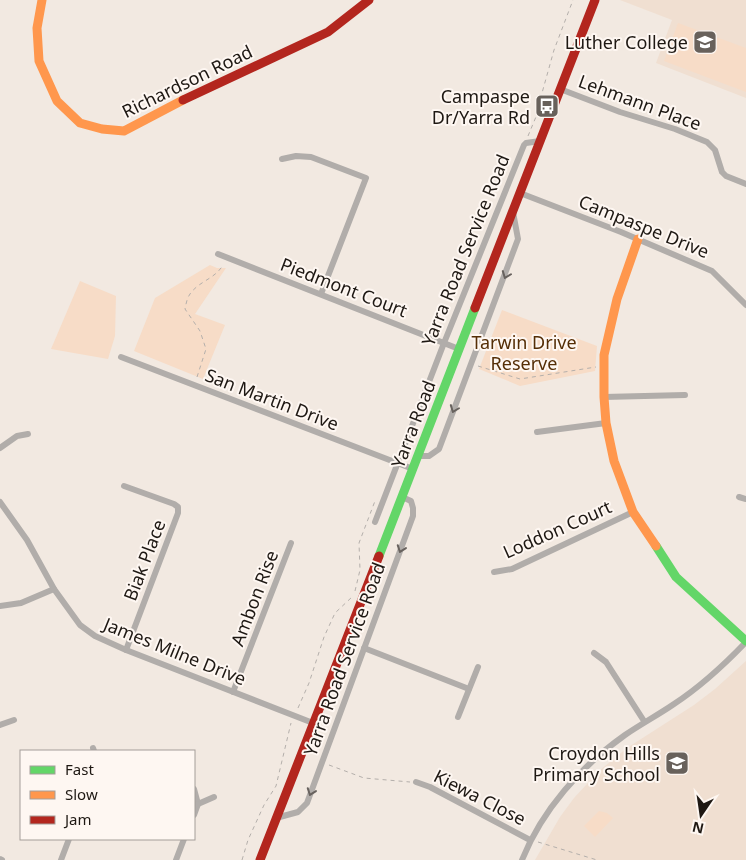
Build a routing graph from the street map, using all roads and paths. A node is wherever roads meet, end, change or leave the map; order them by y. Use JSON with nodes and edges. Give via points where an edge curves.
{"nodes":[{"id":1,"x":42,"y":0,"type":"edge"},
{"id":2,"x":369,"y":0,"type":"edge"},
{"id":3,"x":573,"y":0,"type":"edge"},
{"id":4,"x":595,"y":0,"type":"edge"},
{"id":5,"x":560,"y":89,"type":"junction"},
{"id":6,"x":540,"y":141,"type":"junction"},
{"id":7,"x":524,"y":145,"type":"junction"},
{"id":8,"x":282,"y":159,"type":"dead end"},
{"id":9,"x":746,"y":184,"type":"edge"},
{"id":10,"x":520,"y":193,"type":"junction"},
{"id":11,"x":513,"y":211,"type":"junction"},
{"id":12,"x":638,"y":239,"type":"junction"},
{"id":13,"x":218,"y":254,"type":"dead end"},
{"id":14,"x":227,"y":258,"type":"junction"},
{"id":15,"x":321,"y":294,"type":"junction"},
{"id":16,"x":746,"y":303,"type":"edge"},
{"id":17,"x":444,"y":343,"type":"junction"},
{"id":18,"x":460,"y":349,"type":"junction"},
{"id":19,"x":121,"y":357,"type":"dead end"},
{"id":20,"x":471,"y":364,"type":"junction"},
{"id":21,"x":604,"y":366,"type":"junction"},
{"id":22,"x":194,"y":385,"type":"junction"},
{"id":23,"x":685,"y":395,"type":"dead end"},
{"id":24,"x":604,"y":397,"type":"junction"},
{"id":25,"x":606,"y":423,"type":"junction"},
{"id":26,"x":537,"y":432,"type":"dead end"},
{"id":27,"x":28,"y":434,"type":"dead end"},
{"id":28,"x":0,"y":448,"type":"edge"},
{"id":29,"x":417,"y":456,"type":"junction"},
{"id":30,"x":398,"y":463,"type":"junction"},
{"id":31,"x":413,"y":469,"type":"junction"},
{"id":32,"x":124,"y":486,"type":"dead end"},
{"id":33,"x":378,"y":495,"type":"dead end"},
{"id":34,"x":402,"y":497,"type":"junction"},
{"id":35,"x":739,"y":497,"type":"dead end"},
{"id":36,"x":746,"y":499,"type":"edge"},
{"id":37,"x":0,"y":502,"type":"edge"},
{"id":38,"x":632,"y":512,"type":"junction"},
{"id":39,"x":375,"y":522,"type":"dead end"},
{"id":40,"x":291,"y":543,"type":"dead end"},
{"id":41,"x":494,"y":572,"type":"dead end"},
{"id":42,"x":54,"y":589,"type":"junction"},
{"id":43,"x":0,"y":606,"type":"edge"},
{"id":44,"x":746,"y":642,"type":"edge"},
{"id":45,"x":364,"y":648,"type":"junction"},
{"id":46,"x":126,"y":650,"type":"junction"},
{"id":47,"x":594,"y":653,"type":"dead end"},
{"id":48,"x":478,"y":666,"type":"dead end"},
{"id":49,"x":469,"y":689,"type":"junction"},
{"id":50,"x":234,"y":692,"type":"junction"},
{"id":51,"x":294,"y":716,"type":"junction"},
{"id":52,"x":458,"y":717,"type":"dead end"},
{"id":53,"x":14,"y":720,"type":"dead end"},
{"id":54,"x":644,"y":721,"type":"junction"},
{"id":55,"x":313,"y":723,"type":"junction"},
{"id":56,"x":0,"y":725,"type":"edge"},
{"id":57,"x":322,"y":762,"type":"junction"},
{"id":58,"x":416,"y":782,"type":"joint"},
{"id":59,"x":195,"y":793,"type":"edge"},
{"id":60,"x":214,"y":797,"type":"dead end"},
{"id":61,"x":198,"y":804,"type":"junction"},
{"id":62,"x":195,"y":812,"type":"edge"},
{"id":63,"x":276,"y":818,"type":"junction"},
{"id":64,"x":69,"y":840,"type":"edge"},
{"id":65,"x":184,"y":840,"type":"edge"},
{"id":66,"x":530,"y":840,"type":"junction"},
{"id":67,"x":61,"y":860,"type":"edge"},
{"id":68,"x":176,"y":860,"type":"edge"},
{"id":69,"x":242,"y":860,"type":"edge"},
{"id":70,"x":260,"y":860,"type":"edge"},
{"id":71,"x":522,"y":860,"type":"edge"},
{"id":72,"x":597,"y":860,"type":"edge"}],
"edges":[{"from":1,"to":2,"type":"main road","name":"Richardson Road","via":[[37,28],[39,61],[58,101],[80,123],[102,130],[124,131],[328,32]]},
{"from":3,"to":7,"type":"path","via":[[554,50],[543,100]]},
{"from":4,"to":5,"type":"main road","name":"Yarra Road"},
{"from":5,"to":6,"type":"main road","name":"Yarra Road"},
{"from":5,"to":9,"type":"street","name":"Lehmann Place","via":[[708,142],[715,150],[722,172]]},
{"from":6,"to":7,"type":"street","name":"Yarra Road Service Road"},
{"from":6,"to":10,"type":"main road","name":"Yarra Road"},
{"from":7,"to":17,"type":"street","name":"Yarra Road Service Road"},
{"from":8,"to":15,"type":"street","via":[[311,157],[366,178]]},
{"from":10,"to":11,"type":"main road","name":"Yarra Road"},
{"from":10,"to":12,"type":"street","name":"Campaspe Drive"},
{"from":11,"to":18,"type":"main road","name":"Yarra Road"},
{"from":11,"to":20,"type":"street","name":"Yarra Road Service Road","one_way":true,"via":[[518,239]]},
{"from":12,"to":16,"type":"street","name":"Campaspe Drive","via":[[712,271]]},
{"from":12,"to":21,"type":"main road","via":[[616,299]]},
{"from":13,"to":14,"type":"street","name":"Piedmont Court"},
{"from":14,"to":15,"type":"street","name":"Piedmont Court"},
{"from":14,"to":22,"type":"path","via":[[216,274],[197,286],[185,309],[200,331],[206,349]]},
{"from":15,"to":17,"type":"street","name":"Piedmont Court"},
{"from":17,"to":18,"type":"street","name":"Piedmont Court"},
{"from":17,"to":30,"type":"street","name":"Yarra Road Service Road"},
{"from":18,"to":29,"type":"main road","name":"Yarra Road"},
{"from":19,"to":22,"type":"street","name":"San Martin Drive"},
{"from":20,"to":21,"type":"path","via":[[520,379]]},
{"from":20,"to":29,"type":"street","name":"Yarra Road Service Road","one_way":true,"via":[[439,449],[429,456]]},
{"from":21,"to":24,"type":"main road"},
{"from":22,"to":30,"type":"street","name":"San Martin Drive"},
{"from":23,"to":24,"type":"street"},
{"from":24,"to":25,"type":"main road"},
{"from":25,"to":26,"type":"street"},
{"from":25,"to":38,"type":"main road","via":[[614,461]]},
{"from":27,"to":28,"type":"street","via":[[17,436]]},
{"from":29,"to":31,"type":"main road","name":"Yarra Road"},
{"from":30,"to":31,"type":"street","name":"San Martin Drive"},
{"from":30,"to":39,"type":"street","name":"Yarra Road Service Road"},
{"from":31,"to":34,"type":"main road","name":"Yarra Road"},
{"from":32,"to":46,"type":"street","name":"Biak Place","via":[[178,507]]},
{"from":33,"to":51,"type":"path","via":[[359,543],[360,570],[354,595],[335,613]]},
{"from":34,"to":45,"type":"street","name":"Yarra Road Service Road","one_way":true,"via":[[411,501],[413,516]]},
{"from":34,"to":55,"type":"main road","name":"Yarra Road"},
{"from":35,"to":36,"type":"street"},
{"from":37,"to":42,"type":"street","name":"James Milne Drive","via":[[27,540]]},
{"from":38,"to":41,"type":"street","name":"Loddon Court","via":[[512,569]]},
{"from":38,"to":44,"type":"main road","via":[[676,577]]},
{"from":40,"to":50,"type":"street","name":"Ambon Rise"},
{"from":42,"to":43,"type":"street"},
{"from":42,"to":46,"type":"street","name":"James Milne Drive","via":[[80,625],[95,636]]},
{"from":44,"to":54,"type":"street","via":[[695,689]]},
{"from":45,"to":49,"type":"street"},
{"from":45,"to":57,"type":"street","name":"Yarra Road Service Road"},
{"from":46,"to":50,"type":"street","name":"James Milne Drive"},
{"from":47,"to":54,"type":"street","via":[[606,662]]},
{"from":48,"to":49,"type":"street"},
{"from":49,"to":52,"type":"street"},
{"from":50,"to":51,"type":"street","name":"James Milne Drive"},
{"from":51,"to":55,"type":"street","name":"James Milne Drive"},
{"from":51,"to":69,"type":"path","via":[[276,786],[264,805]]},
{"from":53,"to":56,"type":"street"},
{"from":54,"to":66,"type":"street","via":[[583,770],[548,812]]},
{"from":55,"to":63,"type":"main road","name":"Yarra Road"},
{"from":57,"to":58,"type":"path","via":[[364,778]]},
{"from":57,"to":63,"type":"street","name":"Yarra Road Service Road","one_way":true,"via":[[307,803],[298,812]]},
{"from":58,"to":66,"type":"street","name":"Kiewa Close","via":[[430,786]]},
{"from":59,"to":61,"type":"street"},
{"from":60,"to":61,"type":"street"},
{"from":61,"to":62,"type":"street"},
{"from":63,"to":70,"type":"main road","name":"Yarra Road"},
{"from":64,"to":67,"type":"street"},
{"from":65,"to":68,"type":"street"},
{"from":66,"to":71,"type":"street"},
{"from":66,"to":72,"type":"path"}]}
